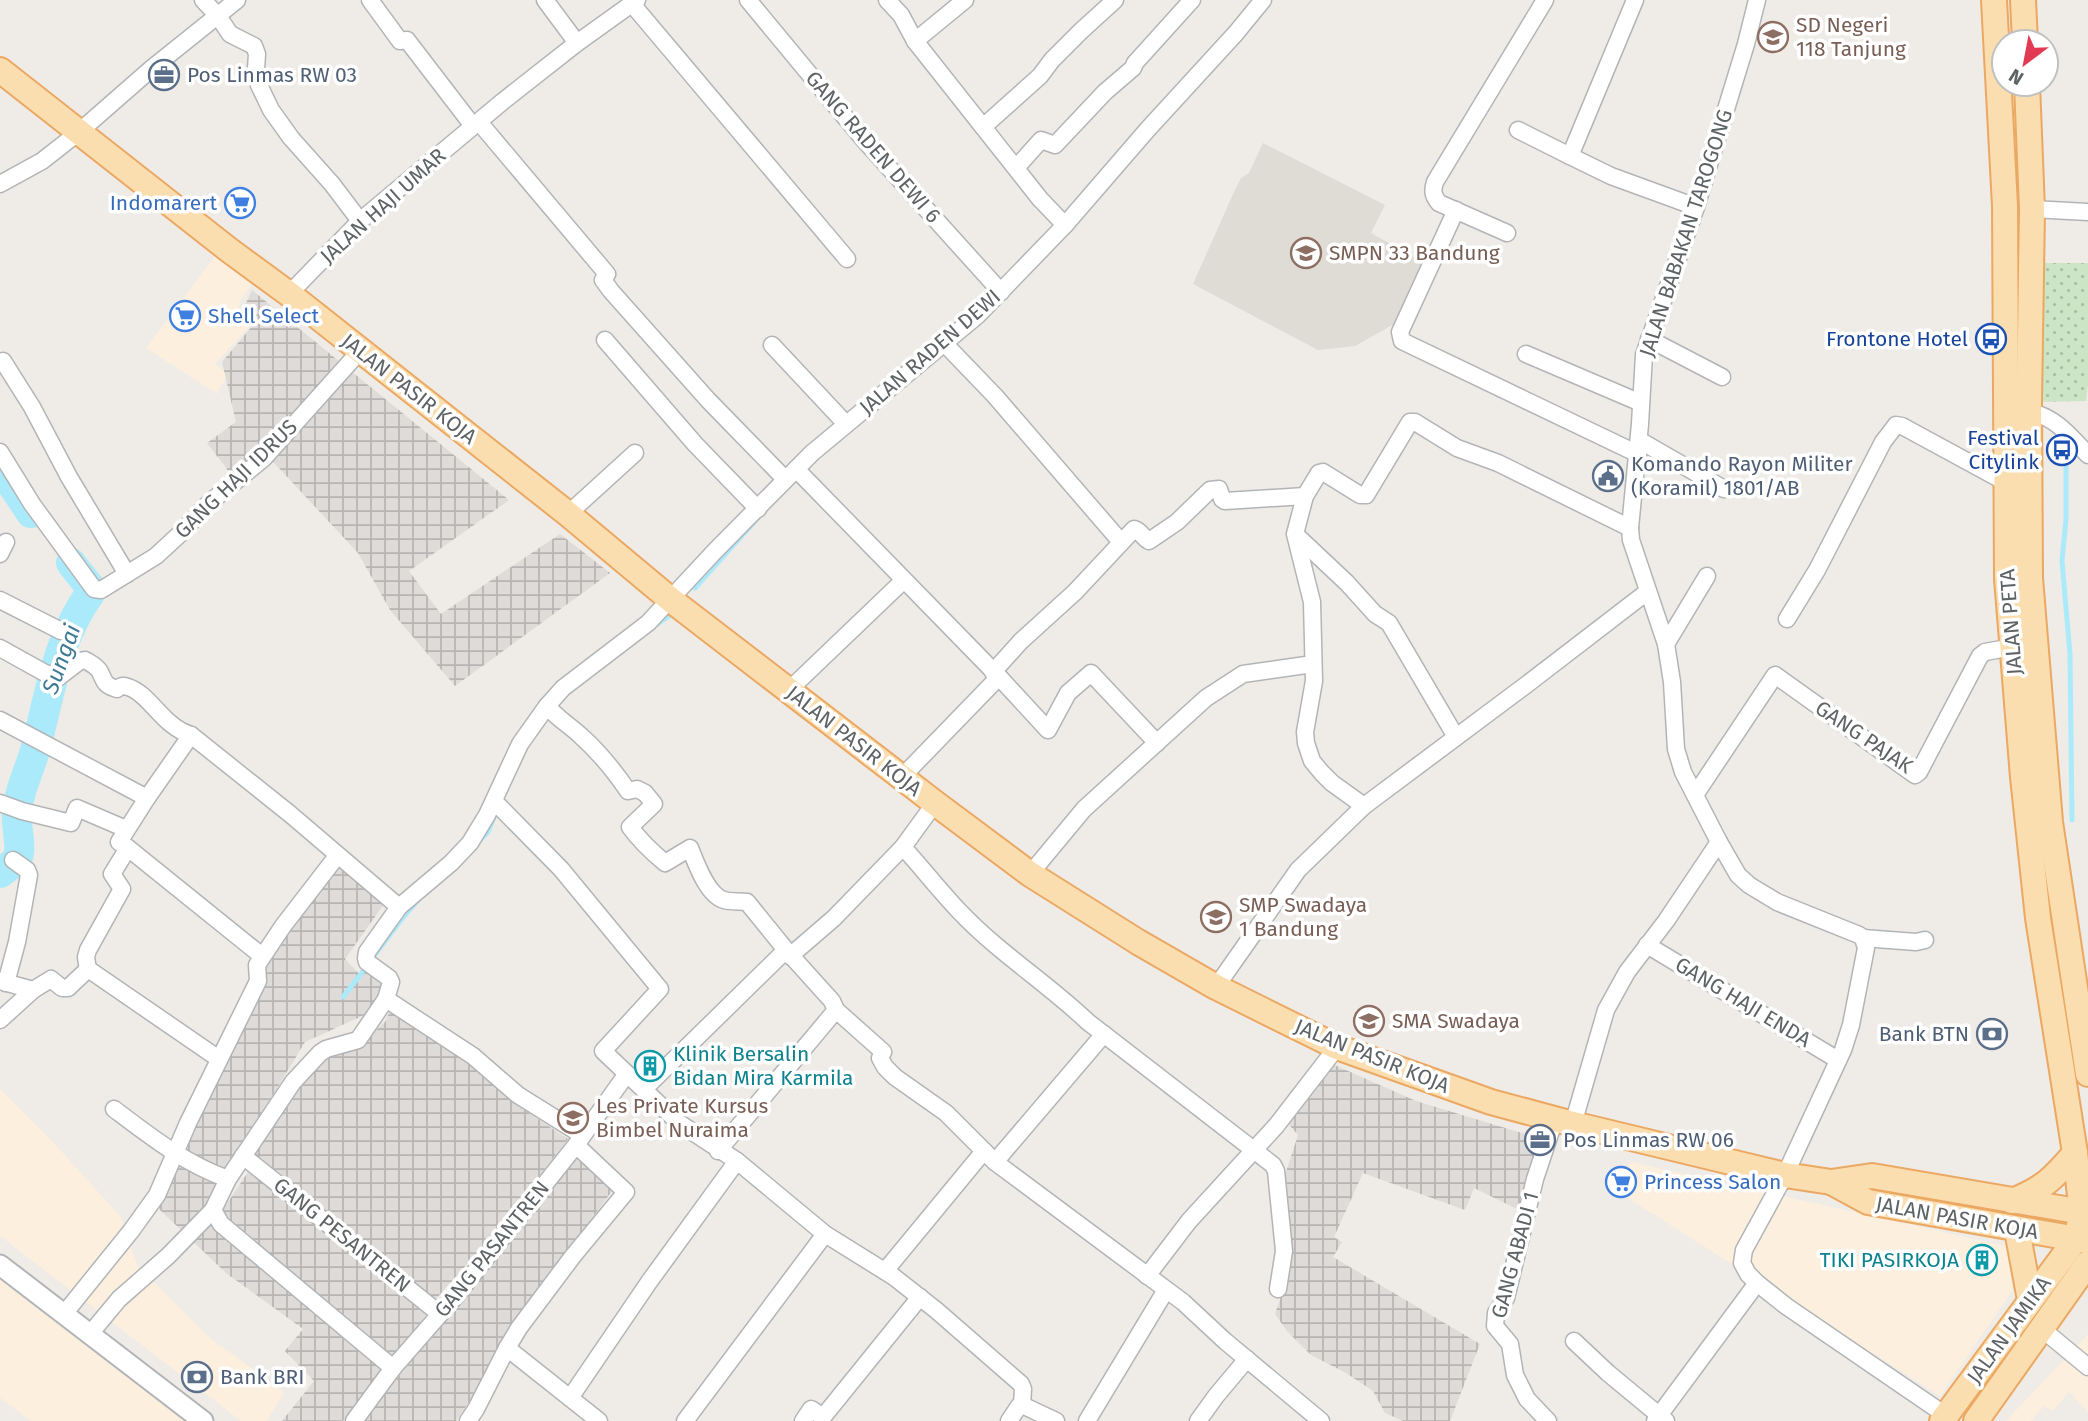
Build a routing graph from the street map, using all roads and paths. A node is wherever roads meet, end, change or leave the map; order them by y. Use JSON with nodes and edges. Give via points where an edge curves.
{"nodes":[{"id":1,"x":204,"y":0,"type":"edge"},
{"id":2,"x":237,"y":0,"type":"edge"},
{"id":3,"x":370,"y":0,"type":"edge"},
{"id":4,"x":545,"y":0,"type":"edge"},
{"id":5,"x":748,"y":0,"type":"edge"},
{"id":6,"x":887,"y":0,"type":"edge"},
{"id":7,"x":965,"y":0,"type":"edge"},
{"id":8,"x":1115,"y":0,"type":"edge"},
{"id":9,"x":1192,"y":0,"type":"edge"},
{"id":10,"x":1264,"y":0,"type":"edge"},
{"id":11,"x":1545,"y":0,"type":"edge"},
{"id":12,"x":1635,"y":0,"type":"edge"},
{"id":13,"x":1757,"y":0,"type":"edge"},
{"id":14,"x":1994,"y":0,"type":"edge"},
{"id":15,"x":2023,"y":0,"type":"edge"},
{"id":16,"x":635,"y":2,"type":"edge"},
{"id":17,"x":218,"y":16,"type":"junction"},
{"id":18,"x":2024,"y":28,"type":"edge"},
{"id":19,"x":915,"y":41,"type":"junction"},
{"id":20,"x":577,"y":43,"type":"junction"},
{"id":21,"x":0,"y":70,"type":"edge"},
{"id":22,"x":2028,"y":98,"type":"edge"},
{"id":23,"x":476,"y":124,"type":"junction"},
{"id":24,"x":984,"y":127,"type":"junction"},
{"id":25,"x":1518,"y":130,"type":"dead end"},
{"id":26,"x":79,"y":132,"type":"junction"},
{"id":27,"x":1570,"y":156,"type":"junction"},
{"id":28,"x":1016,"y":168,"type":"junction"},
{"id":29,"x":0,"y":184,"type":"edge"},
{"id":30,"x":1696,"y":207,"type":"junction"},
{"id":31,"x":2032,"y":209,"type":"junction"},
{"id":32,"x":1456,"y":210,"type":"junction"},
{"id":33,"x":2088,"y":212,"type":"edge"},
{"id":34,"x":360,"y":221,"type":"junction"},
{"id":35,"x":1065,"y":225,"type":"junction"},
{"id":36,"x":1507,"y":233,"type":"dead end"},
{"id":37,"x":847,"y":259,"type":"dead end"},
{"id":38,"x":1001,"y":292,"type":"junction"},
{"id":39,"x":289,"y":294,"type":"junction"},
{"id":40,"x":1649,"y":339,"type":"junction"},
{"id":41,"x":605,"y":340,"type":"dead end"},
{"id":42,"x":944,"y":343,"type":"junction"},
{"id":43,"x":772,"y":345,"type":"dead end"},
{"id":44,"x":360,"y":351,"type":"junction"},
{"id":45,"x":1526,"y":354,"type":"dead end"},
{"id":46,"x":3,"y":361,"type":"dead end"},
{"id":47,"x":1722,"y":377,"type":"dead end"},
{"id":48,"x":1641,"y":403,"type":"junction"},
{"id":49,"x":2029,"y":412,"type":"junction"},
{"id":50,"x":846,"y":424,"type":"junction"},
{"id":51,"x":1638,"y":447,"type":"junction"},
{"id":52,"x":0,"y":452,"type":"edge"},
{"id":53,"x":635,"y":453,"type":"dead end"},
{"id":54,"x":2088,"y":455,"type":"edge"},
{"id":55,"x":791,"y":474,"type":"junction"},
{"id":56,"x":2007,"y":483,"type":"junction"},
{"id":57,"x":1724,"y":489,"type":"dead end"},
{"id":58,"x":1306,"y":496,"type":"junction"},
{"id":59,"x":758,"y":509,"type":"junction"},
{"id":60,"x":568,"y":514,"type":"junction"},
{"id":61,"x":1630,"y":528,"type":"junction"},
{"id":62,"x":1295,"y":534,"type":"junction"},
{"id":63,"x":1121,"y":541,"type":"junction"},
{"id":64,"x":127,"y":574,"type":"junction"},
{"id":65,"x":1707,"y":576,"type":"dead end"},
{"id":66,"x":2019,"y":578,"type":"junction"},
{"id":67,"x":904,"y":580,"type":"junction"},
{"id":68,"x":1647,"y":592,"type":"junction"},
{"id":69,"x":0,"y":600,"type":"edge"},
{"id":70,"x":671,"y":600,"type":"junction"},
{"id":71,"x":1787,"y":619,"type":"dead end"},
{"id":72,"x":61,"y":631,"type":"dead end"},
{"id":73,"x":1666,"y":645,"type":"junction"},
{"id":74,"x":2013,"y":647,"type":"junction"},
{"id":75,"x":0,"y":648,"type":"edge"},
{"id":76,"x":1314,"y":664,"type":"junction"},
{"id":77,"x":997,"y":675,"type":"junction"},
{"id":78,"x":789,"y":690,"type":"junction"},
{"id":79,"x":547,"y":706,"type":"junction"},
{"id":80,"x":0,"y":719,"type":"edge"},
{"id":81,"x":191,"y":735,"type":"junction"},
{"id":82,"x":1456,"y":737,"type":"junction"},
{"id":83,"x":1157,"y":743,"type":"junction"},
{"id":84,"x":902,"y":777,"type":"junction"},
{"id":85,"x":1695,"y":794,"type":"junction"},
{"id":86,"x":147,"y":798,"type":"junction"},
{"id":87,"x":494,"y":801,"type":"junction"},
{"id":88,"x":935,"y":803,"type":"junction"},
{"id":89,"x":1364,"y":806,"type":"junction"},
{"id":90,"x":11,"y":808,"type":"edge"},
{"id":91,"x":126,"y":830,"type":"junction"},
{"id":92,"x":1719,"y":842,"type":"junction"},
{"id":93,"x":902,"y":847,"type":"junction"},
{"id":94,"x":128,"y":848,"type":"junction"},
{"id":95,"x":337,"y":856,"type":"junction"},
{"id":96,"x":14,"y":861,"type":"dead end"},
{"id":97,"x":1030,"y":874,"type":"junction"},
{"id":98,"x":399,"y":907,"type":"junction"},
{"id":99,"x":1863,"y":938,"type":"junction"},
{"id":100,"x":1925,"y":940,"type":"dead end"},
{"id":101,"x":1647,"y":945,"type":"junction"},
{"id":102,"x":788,"y":953,"type":"junction"},
{"id":103,"x":262,"y":956,"type":"junction"},
{"id":104,"x":87,"y":964,"type":"junction"},
{"id":105,"x":3,"y":982,"type":"edge"},
{"id":106,"x":1216,"y":987,"type":"junction"},
{"id":107,"x":33,"y":990,"type":"junction"},
{"id":108,"x":386,"y":999,"type":"junction"},
{"id":109,"x":836,"y":1010,"type":"junction"},
{"id":110,"x":0,"y":1020,"type":"edge"},
{"id":111,"x":1104,"y":1034,"type":"junction"},
{"id":112,"x":1337,"y":1047,"type":"junction"},
{"id":113,"x":219,"y":1059,"type":"junction"},
{"id":114,"x":1838,"y":1060,"type":"junction"},
{"id":115,"x":2088,"y":1074,"type":"edge"},
{"id":116,"x":626,"y":1075,"type":"junction"},
{"id":117,"x":644,"y":1089,"type":"junction"},
{"id":118,"x":114,"y":1109,"type":"dead end"},
{"id":119,"x":1564,"y":1121,"type":"junction"},
{"id":120,"x":579,"y":1140,"type":"junction"},
{"id":121,"x":1254,"y":1150,"type":"junction"},
{"id":122,"x":718,"y":1151,"type":"junction"},
{"id":123,"x":174,"y":1153,"type":"junction"},
{"id":124,"x":2075,"y":1153,"type":"junction"},
{"id":125,"x":243,"y":1156,"type":"junction"},
{"id":126,"x":989,"y":1157,"type":"junction"},
{"id":127,"x":737,"y":1161,"type":"junction"},
{"id":128,"x":1785,"y":1175,"type":"junction"},
{"id":129,"x":228,"y":1179,"type":"junction"},
{"id":130,"x":1831,"y":1182,"type":"junction"},
{"id":131,"x":2012,"y":1201,"type":"junction"},
{"id":132,"x":213,"y":1210,"type":"junction"},
{"id":133,"x":2085,"y":1212,"type":"edge"},
{"id":134,"x":2017,"y":1230,"type":"junction"},
{"id":135,"x":825,"y":1234,"type":"junction"},
{"id":136,"x":2082,"y":1240,"type":"edge"},
{"id":137,"x":2088,"y":1263,"type":"edge"},
{"id":138,"x":0,"y":1265,"type":"edge"},
{"id":139,"x":885,"y":1271,"type":"junction"},
{"id":140,"x":1147,"y":1276,"type":"junction"},
{"id":141,"x":1757,"y":1283,"type":"junction"},
{"id":142,"x":1278,"y":1289,"type":"dead end"},
{"id":143,"x":1166,"y":1290,"type":"junction"},
{"id":144,"x":2088,"y":1296,"type":"edge"},
{"id":145,"x":920,"y":1297,"type":"junction"},
{"id":146,"x":2030,"y":1300,"type":"junction"},
{"id":147,"x":64,"y":1314,"type":"junction"},
{"id":148,"x":440,"y":1314,"type":"junction"},
{"id":149,"x":2048,"y":1320,"type":"junction"},
{"id":150,"x":90,"y":1334,"type":"junction"},
{"id":151,"x":1574,"y":1341,"type":"dead end"},
{"id":152,"x":507,"y":1348,"type":"junction"},
{"id":153,"x":1247,"y":1359,"type":"junction"},
{"id":154,"x":2088,"y":1367,"type":"edge"},
{"id":155,"x":393,"y":1368,"type":"junction"},
{"id":156,"x":570,"y":1398,"type":"junction"},
{"id":157,"x":1022,"y":1405,"type":"junction"},
{"id":158,"x":191,"y":1417,"type":"edge"},
{"id":159,"x":1945,"y":1417,"type":"edge"},
{"id":160,"x":1660,"y":1419,"type":"edge"},
{"id":161,"x":354,"y":1421,"type":"edge"},
{"id":162,"x":468,"y":1421,"type":"edge"},
{"id":163,"x":599,"y":1421,"type":"edge"},
{"id":164,"x":685,"y":1421,"type":"edge"},
{"id":165,"x":803,"y":1421,"type":"edge"},
{"id":166,"x":1009,"y":1421,"type":"edge"},
{"id":167,"x":1056,"y":1421,"type":"edge"},
{"id":168,"x":1087,"y":1421,"type":"edge"},
{"id":169,"x":1198,"y":1421,"type":"edge"},
{"id":170,"x":1321,"y":1421,"type":"edge"},
{"id":171,"x":1548,"y":1421,"type":"edge"},
{"id":172,"x":1976,"y":1421,"type":"edge"}],
"edges":[{"from":1,"to":17,"type":"street"},
{"from":2,"to":17,"type":"street"},
{"from":3,"to":23,"type":"street","via":[[400,41],[407,40]]},
{"from":4,"to":20,"type":"street"},
{"from":5,"to":38,"type":"street","name":"GANG RADEN DEWI 6","via":[[864,140]]},
{"from":6,"to":19,"type":"street"},
{"from":7,"to":19,"type":"street"},
{"from":8,"to":24,"type":"street"},
{"from":9,"to":28,"type":"street","via":[[1133,68],[1055,145],[1041,140]]},
{"from":10,"to":35,"type":"street","name":"JALAN RADEN DEWI"},
{"from":11,"to":32,"type":"street","via":[[1434,183],[1439,203]]},
{"from":12,"to":27,"type":"street"},
{"from":13,"to":30,"type":"street","name":"JALAN BABAKAN TAROGONG"},
{"from":14,"to":56,"type":"main road","name":"JALAN PETA","via":[[2006,206]]},
{"from":15,"to":18,"type":"main road"},
{"from":16,"to":20,"type":"street","name":"JALAN HAJI UMAR"},
{"from":16,"to":37,"type":"street"},
{"from":17,"to":26,"type":"street"},
{"from":17,"to":34,"type":"street","via":[[230,34],[254,46],[259,85],[271,110]]},
{"from":19,"to":24,"type":"street"},
{"from":20,"to":23,"type":"street","name":"JALAN HAJI UMAR"},
{"from":21,"to":26,"type":"main road","name":"JALAN PASIR KOJA"},
{"from":22,"to":31,"type":"main road","name":"JALAN PETA"},
{"from":23,"to":34,"type":"street","name":"JALAN HAJI UMAR"},
{"from":23,"to":55,"type":"street","via":[[607,274],[603,280],[611,291],[708,400]]},
{"from":24,"to":28,"type":"street"},
{"from":25,"to":27,"type":"street"},
{"from":26,"to":29,"type":"street","via":[[42,161]]},
{"from":26,"to":39,"type":"main road","name":"JALAN PASIR KOJA"},
{"from":27,"to":30,"type":"street"},
{"from":28,"to":35,"type":"street"},
{"from":30,"to":40,"type":"street","name":"JALAN BABAKAN TAROGONG"},
{"from":31,"to":33,"type":"street"},
{"from":31,"to":49,"type":"main road","name":"JALAN PETA"},
{"from":32,"to":36,"type":"street"},
{"from":32,"to":51,"type":"street","via":[[1400,332],[1402,341]]},
{"from":34,"to":39,"type":"street","name":"JALAN HAJI UMAR"},
{"from":35,"to":38,"type":"street","name":"JALAN RADEN DEWI"},
{"from":38,"to":42,"type":"street","name":"JALAN RADEN DEWI"},
{"from":39,"to":44,"type":"main road","name":"JALAN PASIR KOJA"},
{"from":40,"to":47,"type":"street"},
{"from":40,"to":48,"type":"street","name":"JALAN BABAKAN TAROGONG"},
{"from":41,"to":59,"type":"street"},
{"from":42,"to":50,"type":"street","name":"JALAN RADEN DEWI"},
{"from":42,"to":63,"type":"street"},
{"from":43,"to":50,"type":"street"},
{"from":44,"to":60,"type":"main road","name":"JALAN PASIR KOJA"},
{"from":44,"to":64,"type":"street","name":"GANG HAJI IDRUS","via":[[264,458],[209,503],[156,556]]},
{"from":45,"to":48,"type":"street"},
{"from":46,"to":64,"type":"street"},
{"from":48,"to":51,"type":"street","name":"JALAN BABAKAN TAROGONG"},
{"from":49,"to":54,"type":"street","via":[[2051,419]]},
{"from":49,"to":66,"type":"main road","name":"JALAN PETA"},
{"from":50,"to":55,"type":"street","name":"JALAN RADEN DEWI"},
{"from":51,"to":57,"type":"street"},
{"from":51,"to":61,"type":"street","name":"JALAN BABAKAN TAROGONG"},
{"from":52,"to":64,"type":"street","name":"GANG HAJI IDRUS","via":[[94,589]]},
{"from":53,"to":60,"type":"street"},
{"from":55,"to":59,"type":"street","name":"JALAN RADEN DEWI"},
{"from":55,"to":67,"type":"street"},
{"from":56,"to":66,"type":"main road","name":"JALAN PETA"},
{"from":56,"to":71,"type":"street","via":[[1896,425]]},
{"from":58,"to":61,"type":"street","via":[[1323,472],[1366,495],[1410,422],[1415,422],[1457,448]]},
{"from":58,"to":62,"type":"street"},
{"from":58,"to":63,"type":"street","via":[[1225,501],[1219,489],[1209,489],[1177,522],[1149,541],[1134,529]]},
{"from":59,"to":70,"type":"street","name":"JALAN RADEN DEWI"},
{"from":60,"to":70,"type":"main road","name":"JALAN PASIR KOJA"},
{"from":61,"to":68,"type":"street","name":"JALAN BABAKAN TAROGONG"},
{"from":62,"to":76,"type":"street","via":[[1312,602]]},
{"from":62,"to":82,"type":"street","via":[[1389,624]]},
{"from":63,"to":77,"type":"street","via":[[1075,592],[1021,641]]},
{"from":65,"to":73,"type":"street"},
{"from":66,"to":74,"type":"main road","name":"JALAN PETA"},
{"from":66,"to":115,"type":"main road","name":"JALAN PETA"},
{"from":67,"to":77,"type":"street"},
{"from":67,"to":78,"type":"street"},
{"from":68,"to":73,"type":"street","name":"JALAN BABAKAN TAROGONG"},
{"from":68,"to":82,"type":"street"},
{"from":69,"to":72,"type":"street"},
{"from":70,"to":78,"type":"main road","name":"JALAN PASIR KOJA"},
{"from":70,"to":79,"type":"street","name":"JALAN RADEN DEWI"},
{"from":73,"to":85,"type":"street","name":"JALAN BABAKAN TAROGONG","via":[[1676,749]]},
{"from":74,"to":85,"type":"street","name":"GANG PAJAK","via":[[1980,656],[1915,775],[1777,675]]},
{"from":74,"to":124,"type":"main road","name":"JALAN PETA","via":[[2038,918]]},
{"from":75,"to":81,"type":"street","via":[[52,675],[80,661],[91,664],[110,687],[127,686],[181,732]]},
{"from":76,"to":83,"type":"street","via":[[1243,674],[1206,698]]},
{"from":76,"to":89,"type":"street","via":[[1305,732],[1308,751],[1332,783]]},
{"from":77,"to":83,"type":"street","via":[[1049,730],[1068,693],[1091,673]]},
{"from":77,"to":84,"type":"street"},
{"from":78,"to":84,"type":"main road","name":"JALAN PASIR KOJA"},
{"from":79,"to":87,"type":"street","name":"JALAN RADEN DEWI","via":[[520,744]]},
{"from":79,"to":102,"type":"street","via":[[608,761],[628,791],[645,793],[654,804],[630,827],[643,844],[665,863],[690,848],[719,899],[747,902]]},
{"from":80,"to":86,"type":"street"},
{"from":81,"to":86,"type":"street"},
{"from":81,"to":95,"type":"street"},
{"from":82,"to":89,"type":"street"},
{"from":83,"to":97,"type":"street","via":[[1084,809]]},
{"from":84,"to":88,"type":"main road","name":"JALAN PASIR KOJA"},
{"from":85,"to":92,"type":"street","name":"JALAN BABAKAN TAROGONG"},
{"from":86,"to":91,"type":"street"},
{"from":87,"to":98,"type":"street","name":"JALAN RADEN DEWI","via":[[470,843]]},
{"from":87,"to":116,"type":"street","via":[[561,869],[660,989],[603,1051]]},
{"from":88,"to":93,"type":"street"},
{"from":88,"to":97,"type":"main road","name":"JALAN PASIR KOJA"},
{"from":89,"to":106,"type":"street","via":[[1298,870]]},
{"from":90,"to":91,"type":"street","via":[[71,823],[78,808]]},
{"from":91,"to":94,"type":"street","via":[[119,842]]},
{"from":92,"to":99,"type":"street","name":"JALAN BABAKAN TAROGONG","via":[[1749,885],[1777,902]]},
{"from":92,"to":101,"type":"street"},
{"from":93,"to":102,"type":"street","via":[[834,918]]},
{"from":93,"to":111,"type":"street","via":[[961,913]]},
{"from":94,"to":103,"type":"street"},
{"from":94,"to":104,"type":"street","via":[[112,874],[122,889],[88,950]]},
{"from":95,"to":98,"type":"street"},
{"from":95,"to":103,"type":"street"},
{"from":96,"to":105,"type":"street","via":[[29,875]]},
{"from":97,"to":106,"type":"main road","name":"JALAN PASIR KOJA"},
{"from":98,"to":108,"type":"street","name":"JALAN RADEN DEWI","via":[[366,958],[391,982]]},
{"from":99,"to":100,"type":"street"},
{"from":99,"to":114,"type":"street","via":[[1866,955],[1851,1025]]},
{"from":101,"to":114,"type":"street","name":"GANG HAJI ENDA"},
{"from":101,"to":119,"type":"street","via":[[1606,1010]]},
{"from":102,"to":109,"type":"street"},
{"from":102,"to":117,"type":"street"},
{"from":103,"to":113,"type":"street","via":[[256,968],[258,981]]},
{"from":104,"to":107,"type":"street","via":[[68,988],[51,979]]},
{"from":104,"to":113,"type":"street"},
{"from":105,"to":107,"type":"street"},
{"from":106,"to":112,"type":"main road","name":"JALAN PASIR KOJA"},
{"from":107,"to":110,"type":"street"},
{"from":108,"to":120,"type":"street","via":[[463,1049]]},
{"from":108,"to":125,"type":"street","via":[[358,1040],[326,1049],[293,1082]]},
{"from":109,"to":122,"type":"street"},
{"from":109,"to":126,"type":"street","via":[[881,1049],[880,1058],[895,1077],[946,1113]]},
{"from":111,"to":121,"type":"street"},
{"from":111,"to":126,"type":"street"},
{"from":112,"to":119,"type":"main road","name":"JALAN PASIR KOJA","via":[[1491,1102]]},
{"from":112,"to":121,"type":"street"},
{"from":113,"to":123,"type":"street"},
{"from":114,"to":128,"type":"street"},
{"from":116,"to":117,"type":"street"},
{"from":116,"to":120,"type":"street","name":"GANG PASANTREN"},
{"from":117,"to":122,"type":"street","via":[[679,1123]]},
{"from":118,"to":123,"type":"street"},
{"from":119,"to":128,"type":"main road","name":"JALAN PASIR KOJA"},
{"from":119,"to":171,"type":"street","name":"GANG ABADI 1","via":[[1535,1179],[1495,1326],[1510,1344],[1527,1399]]},
{"from":120,"to":148,"type":"street","name":"GANG PASANTREN"},
{"from":120,"to":152,"type":"street","via":[[626,1192]]},
{"from":121,"to":140,"type":"street","via":[[1189,1221]]},
{"from":121,"to":142,"type":"street","via":[[1276,1171],[1284,1251]]},
{"from":122,"to":127,"type":"street"},
{"from":123,"to":129,"type":"street"},
{"from":123,"to":147,"type":"street","via":[[157,1195]]},
{"from":124,"to":131,"type":"main road","via":[[2036,1192]]},
{"from":124,"to":133,"type":"main road","name":"JALAN PETA"},
{"from":125,"to":129,"type":"street"},
{"from":125,"to":148,"type":"street","name":"GANG PESANTREN"},
{"from":126,"to":139,"type":"street"},
{"from":126,"to":140,"type":"street"},
{"from":127,"to":135,"type":"street"},
{"from":127,"to":156,"type":"street"},
{"from":128,"to":130,"type":"main road","name":"JALAN PASIR KOJA"},
{"from":128,"to":141,"type":"street","via":[[1744,1251],[1742,1263]]},
{"from":129,"to":132,"type":"street"},
{"from":130,"to":131,"type":"main road","name":"JALAN PASIR KOJA","via":[[1872,1176]]},
{"from":130,"to":134,"type":"main road","name":"JALAN PASIR KOJA","via":[[1868,1202]]},
{"from":131,"to":133,"type":"main road","name":"JALAN PASIR KOJA"},
{"from":132,"to":150,"type":"street","via":[[119,1299]]},
{"from":132,"to":155,"type":"street","via":[[221,1224]]},
{"from":133,"to":136,"type":"main road","name":"JALAN PETA"},
{"from":134,"to":136,"type":"main road","name":"JALAN PASIR KOJA"},
{"from":134,"to":146,"type":"main road"},
{"from":135,"to":139,"type":"street"},
{"from":135,"to":164,"type":"street"},
{"from":136,"to":146,"type":"main road","name":"JALAN JAMIKA"},
{"from":137,"to":149,"type":"main road","name":"JALAN JAMIKA"},
{"from":138,"to":147,"type":"street"},
{"from":139,"to":145,"type":"street"},
{"from":140,"to":143,"type":"street"},
{"from":141,"to":159,"type":"street"},
{"from":141,"to":160,"type":"street"},
{"from":143,"to":153,"type":"street"},
{"from":143,"to":168,"type":"street"},
{"from":144,"to":149,"type":"main road"},
{"from":145,"to":157,"type":"street","via":[[1021,1384]]},
{"from":145,"to":165,"type":"street","via":[[823,1417],[811,1409]]},
{"from":146,"to":159,"type":"main road","name":"JALAN JAMIKA"},
{"from":147,"to":150,"type":"street"},
{"from":148,"to":155,"type":"street","name":"GANG PASANTREN"},
{"from":149,"to":154,"type":"street"},
{"from":149,"to":172,"type":"main road","name":"JALAN JAMIKA"},
{"from":150,"to":158,"type":"street"},
{"from":151,"to":160,"type":"street"},
{"from":152,"to":156,"type":"street"},
{"from":152,"to":162,"type":"street"},
{"from":153,"to":169,"type":"street"},
{"from":153,"to":170,"type":"street"},
{"from":155,"to":161,"type":"street","name":"GANG PASANTREN"},
{"from":156,"to":163,"type":"street"},
{"from":157,"to":166,"type":"street"},
{"from":157,"to":167,"type":"street"}]}
